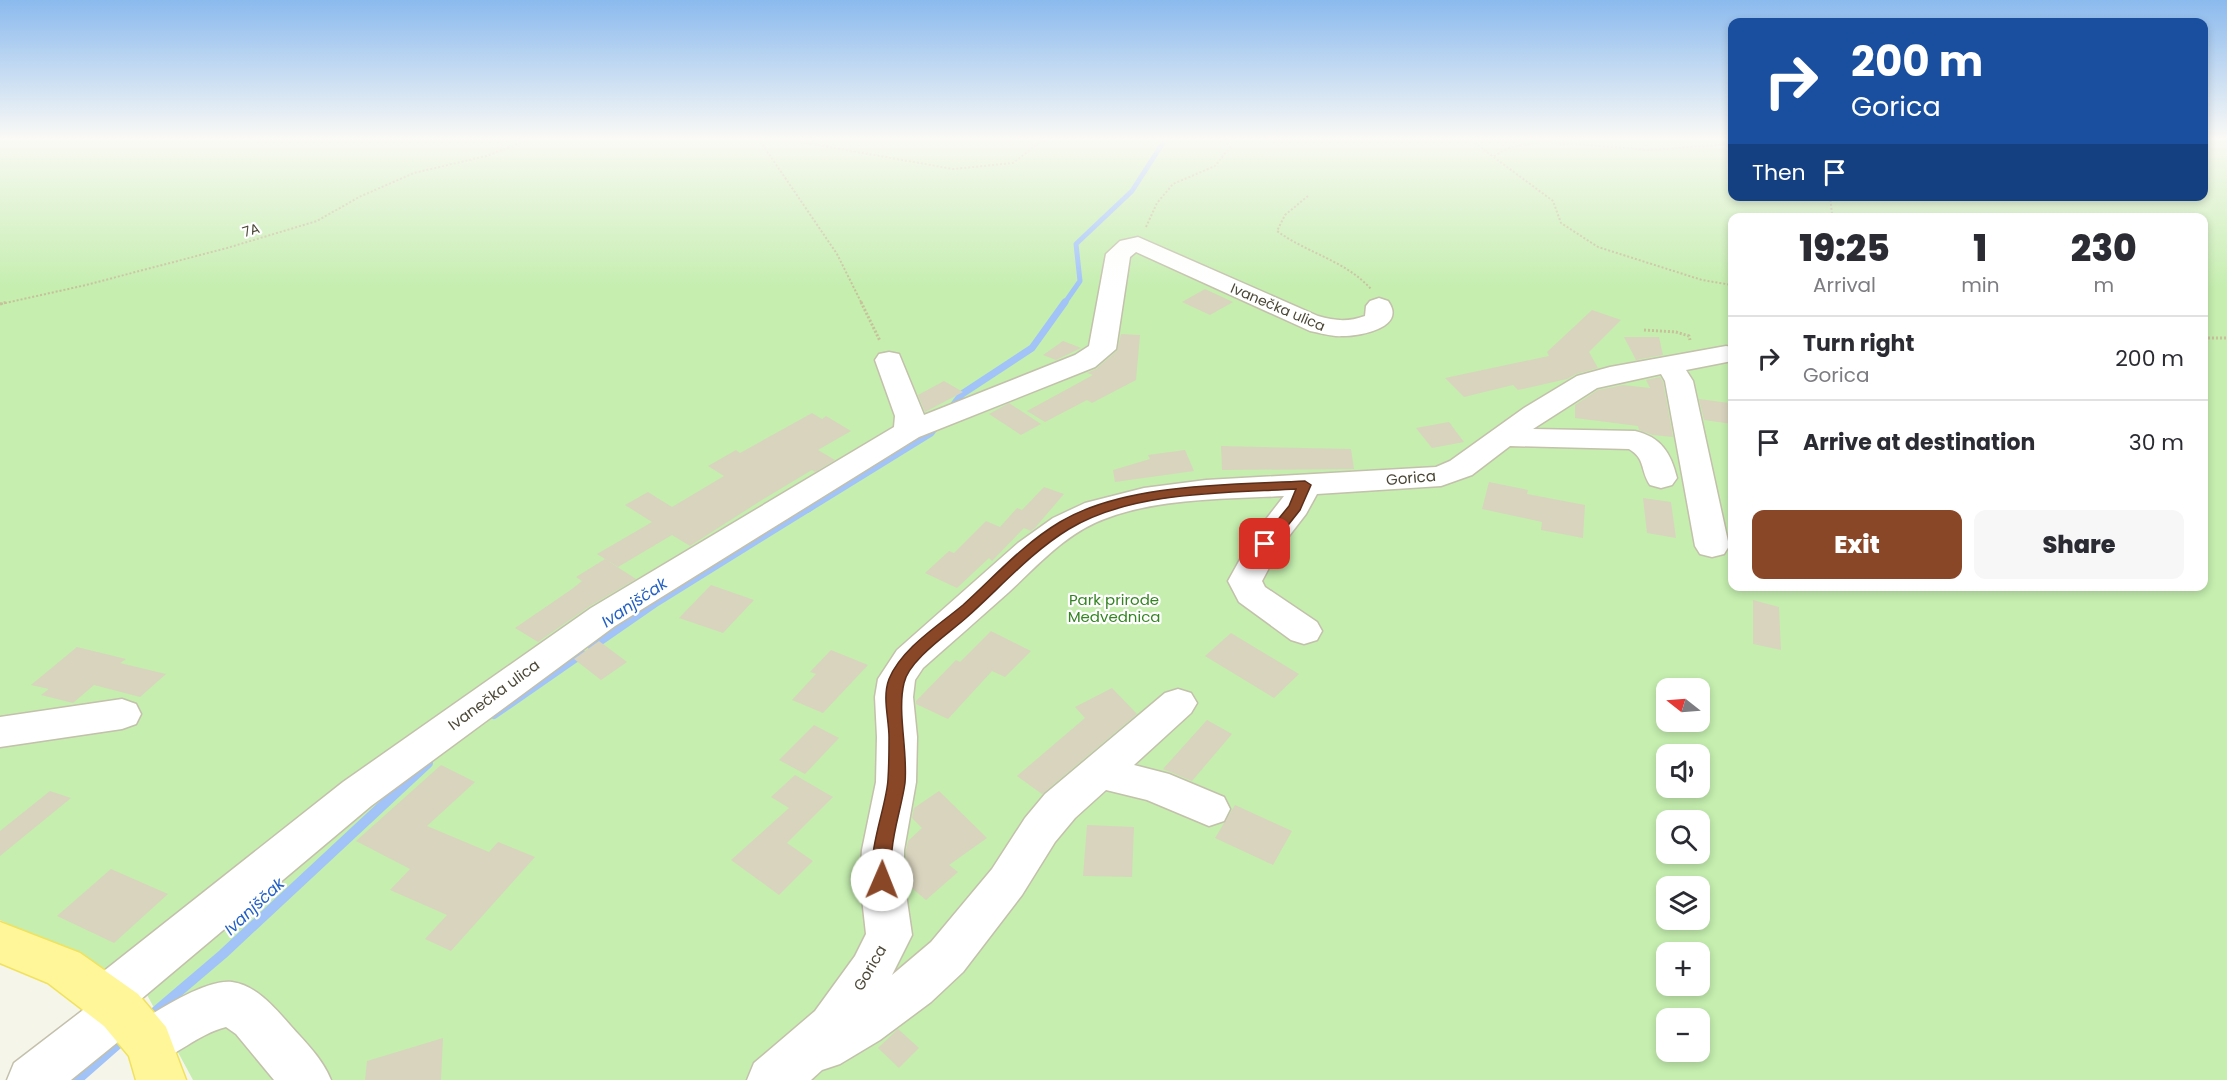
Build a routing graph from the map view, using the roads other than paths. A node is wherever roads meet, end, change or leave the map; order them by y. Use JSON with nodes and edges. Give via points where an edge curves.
{"nodes":[{"id":1,"x":1379,"y":306,"type":"road end"},
{"id":2,"x":889,"y":360,"type":"road end"},
{"id":3,"x":915,"y":428,"type":"junction"},
{"id":4,"x":1506,"y":437,"type":"junction"},
{"id":5,"x":1661,"y":478,"type":"dead end"},
{"id":6,"x":1305,"y":485,"type":"junction"},
{"id":7,"x":1712,"y":546,"type":"dead end"},
{"id":8,"x":1304,"y":631,"type":"dead end"},
{"id":9,"x":1178,"y":703,"type":"dead end"},
{"id":10,"x":122,"y":714,"type":"dead end"},
{"id":11,"x":0,"y":732,"type":"edge"},
{"id":12,"x":1098,"y":772,"type":"junction"},
{"id":13,"x":1209,"y":809,"type":"dead end"},
{"id":14,"x":0,"y":942,"type":"edge"},
{"id":15,"x":135,"y":1031,"type":"edge"},
{"id":16,"x":784,"y":1071,"type":"edge"},
{"id":17,"x":32,"y":1080,"type":"edge"},
{"id":18,"x":306,"y":1080,"type":"edge"}],
"edges":[{"from":1,"to":3,"type":"street","name":"Ivanečka ulica","via":[[1378,320],[1350,330],[1330,329],[1138,244],[1128,246],[1118,254],[1102,349],[1085,361]]},
{"from":2,"to":3,"type":"street"},
{"from":3,"to":15,"type":"street","name":"Ivanečka ulica","via":[[603,617],[357,794]]},
{"from":4,"to":5,"type":"street","via":[[1635,440],[1656,455]]},
{"from":4,"to":6,"type":"street","name":"Gorica","via":[[1461,468],[1441,476]]},
{"from":4,"to":7,"type":"street","name":"Gorica","via":[[1534,414],[1587,382],[1698,360],[1679,381]]},
{"from":6,"to":8,"type":"street","via":[[1295,507],[1265,544],[1245,581],[1251,594]]},
{"from":6,"to":16,"type":"street","name":"Gorica","via":[[1196,491],[1096,510],[1065,525],[1030,551],[910,658],[897,680],[894,697],[896,782],[883,850],[882,880],[889,935],[871,971],[832,1027]]},
{"from":9,"to":12,"type":"street","name":"Gorica"},
{"from":10,"to":11,"type":"street"},
{"from":12,"to":13,"type":"street","via":[[1155,786]]},
{"from":12,"to":16,"type":"street","name":"Gorica","via":[[1040,830],[1007,882],[946,957],[914,987],[863,1024]]},
{"from":14,"to":15,"type":"main road","via":[[64,968]]},
{"from":15,"to":17,"type":"street"},
{"from":15,"to":18,"type":"street","via":[[231,1004],[253,1018]]}]}
